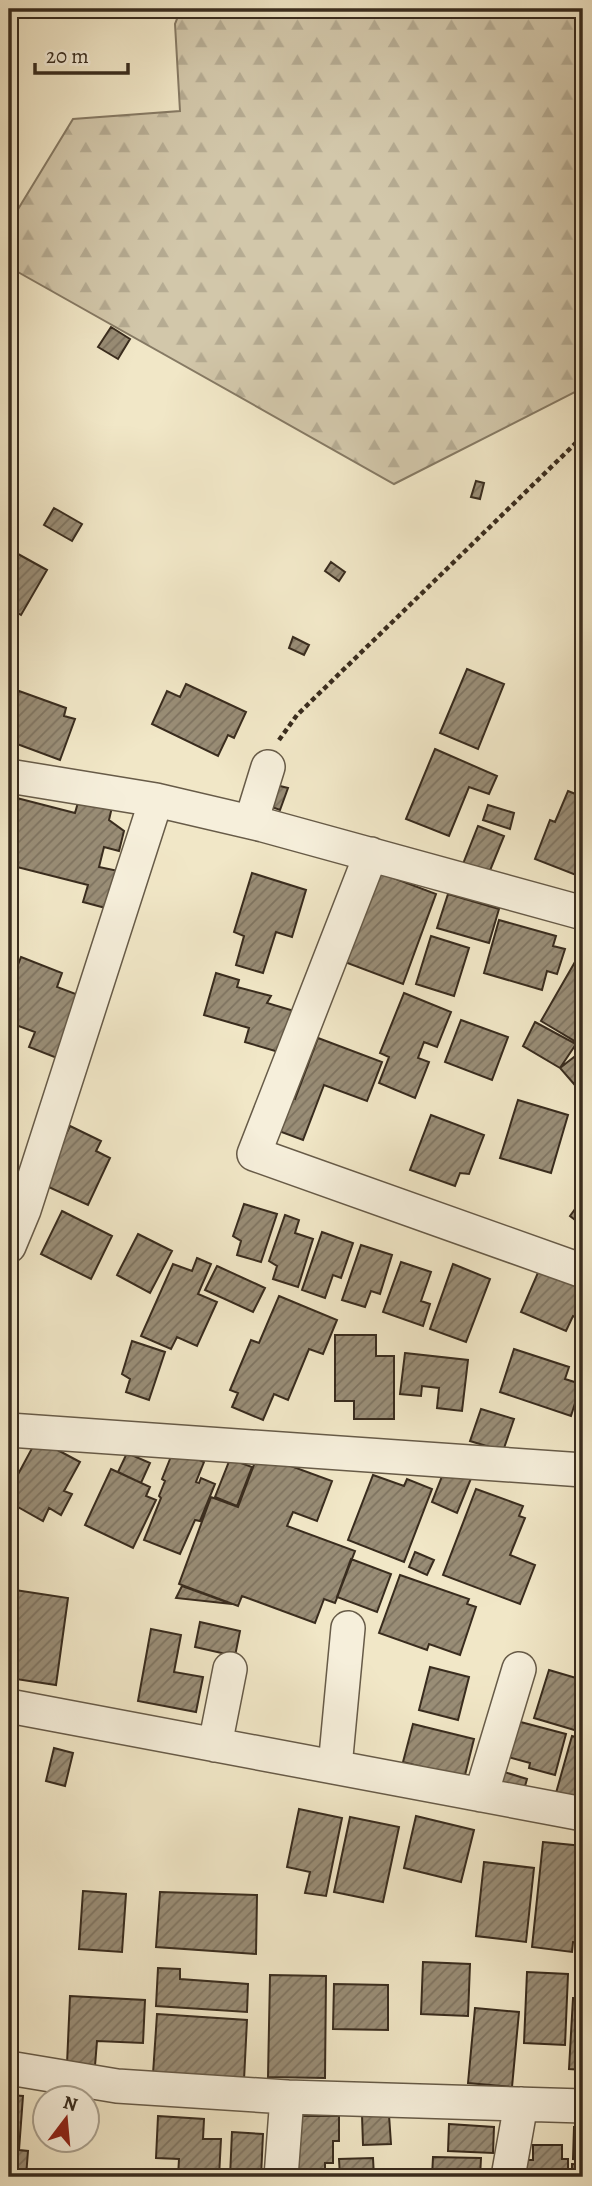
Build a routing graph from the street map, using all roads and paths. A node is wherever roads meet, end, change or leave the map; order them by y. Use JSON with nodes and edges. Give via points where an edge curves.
{"nodes":[{"id":1,"x":583,"y":436,"type":"edge"},
{"id":2,"x":268,"y":767,"type":"joint"},
{"id":3,"x":9,"y":776,"type":"edge"},
{"id":4,"x":156,"y":800,"type":"junction"},
{"id":5,"x":251,"y":822,"type":"junction"},
{"id":6,"x":371,"y":854,"type":"junction"},
{"id":7,"x":583,"y":913,"type":"edge"},
{"id":8,"x":9,"y":1243,"type":"edge"},
{"id":9,"x":583,"y":1271,"type":"edge"},
{"id":10,"x":9,"y":1430,"type":"edge"},
{"id":11,"x":583,"y":1470,"type":"edge"},
{"id":12,"x":348,"y":1628,"type":"dead end"},
{"id":13,"x":230,"y":1669,"type":"dead end"},
{"id":14,"x":519,"y":1669,"type":"dead end"},
{"id":15,"x":11,"y":1715,"type":"edge"},
{"id":16,"x":215,"y":1745,"type":"junction"},
{"id":17,"x":335,"y":1767,"type":"junction"},
{"id":18,"x":481,"y":1794,"type":"junction"},
{"id":19,"x":583,"y":1814,"type":"edge"},
{"id":20,"x":9,"y":2068,"type":"edge"},
{"id":21,"x":287,"y":2097,"type":"junction"},
{"id":22,"x":521,"y":2104,"type":"junction"},
{"id":23,"x":583,"y":2106,"type":"edge"},
{"id":24,"x":281,"y":2177,"type":"edge"},
{"id":25,"x":508,"y":2177,"type":"edge"}],
"edges":[{"from":1,"to":2,"type":"path","via":[[297,715],[279,740]]},
{"from":2,"to":5,"type":"street"},
{"from":3,"to":4,"type":"street"},
{"from":4,"to":5,"type":"street"},
{"from":4,"to":8,"type":"street","via":[[24,1210]]},
{"from":5,"to":6,"type":"street"},
{"from":6,"to":7,"type":"street"},
{"from":6,"to":9,"type":"street","via":[[254,1154]]},
{"from":10,"to":11,"type":"street"},
{"from":12,"to":17,"type":"street"},
{"from":13,"to":16,"type":"street"},
{"from":14,"to":18,"type":"street"},
{"from":15,"to":16,"type":"street"},
{"from":16,"to":17,"type":"street"},
{"from":17,"to":18,"type":"street"},
{"from":18,"to":19,"type":"street"},
{"from":20,"to":21,"type":"street","via":[[117,2086]]},
{"from":21,"to":22,"type":"street"},
{"from":21,"to":24,"type":"street"},
{"from":22,"to":23,"type":"street"},
{"from":22,"to":25,"type":"street"}]}
